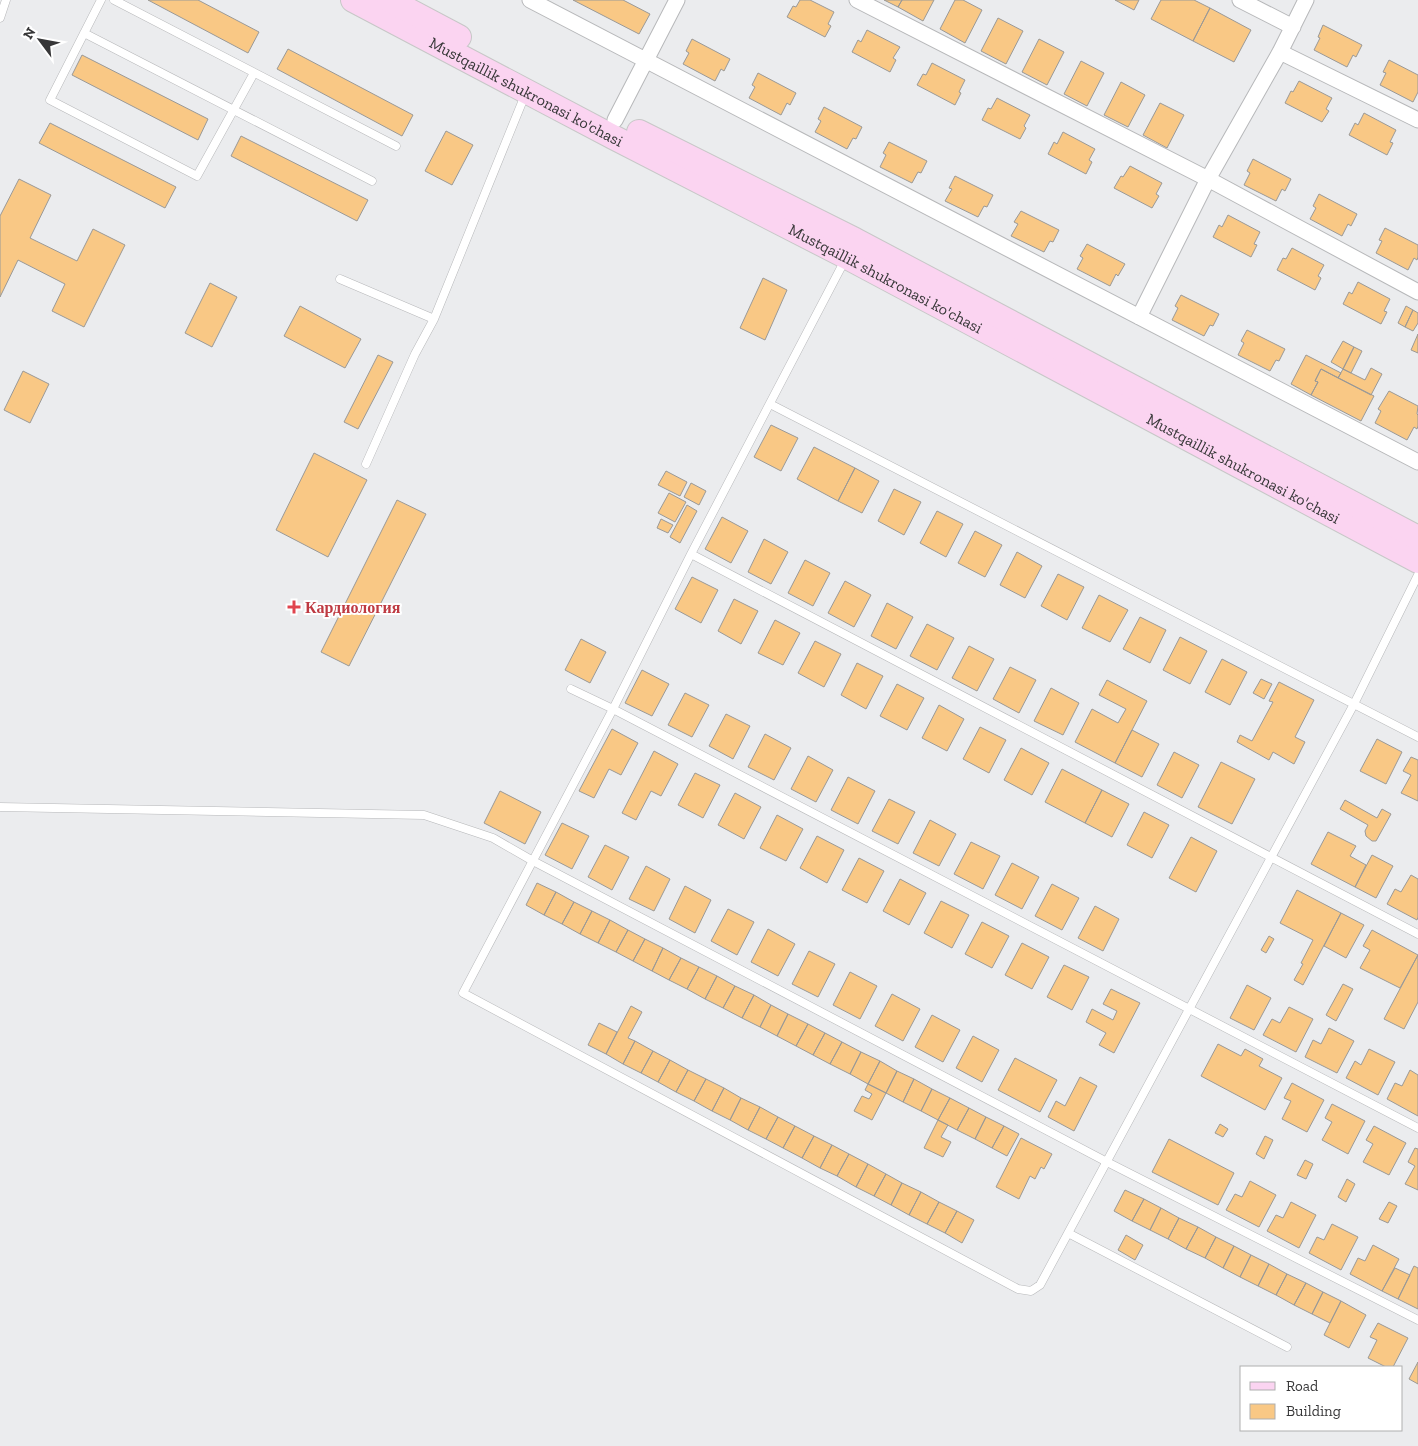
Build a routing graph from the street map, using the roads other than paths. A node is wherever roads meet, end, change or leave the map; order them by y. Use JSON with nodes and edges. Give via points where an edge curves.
{"nodes":[{"id":1,"x":6,"y":0,"type":"edge"},
{"id":2,"x":101,"y":0,"type":"edge"},
{"id":3,"x":114,"y":0,"type":"edge"},
{"id":4,"x":353,"y":0,"type":"edge"},
{"id":5,"x":389,"y":0,"type":"edge"},
{"id":6,"x":530,"y":0,"type":"edge"},
{"id":7,"x":857,"y":0,"type":"edge"},
{"id":8,"x":1240,"y":0,"type":"edge"},
{"id":9,"x":1306,"y":0,"type":"edge"},
{"id":10,"x":673,"y":3,"type":"edge"},
{"id":11,"x":0,"y":16,"type":"edge"},
{"id":12,"x":1292,"y":27,"type":"junction"},
{"id":13,"x":84,"y":33,"type":"junction"},
{"id":14,"x":1280,"y":52,"type":"junction"},
{"id":15,"x":645,"y":60,"type":"junction"},
{"id":16,"x":254,"y":73,"type":"junction"},
{"id":17,"x":526,"y":90,"type":"junction"},
{"id":18,"x":233,"y":110,"type":"junction"},
{"id":19,"x":615,"y":120,"type":"junction"},
{"id":20,"x":1418,"y":120,"type":"edge"},
{"id":21,"x":396,"y":146,"type":"dead end"},
{"id":22,"x":1208,"y":179,"type":"junction"},
{"id":23,"x":372,"y":182,"type":"dead end"},
{"id":24,"x":847,"y":257,"type":"junction"},
{"id":25,"x":340,"y":279,"type":"dead end"},
{"id":26,"x":1418,"y":292,"type":"edge"},
{"id":27,"x":1139,"y":317,"type":"junction"},
{"id":28,"x":434,"y":319,"type":"junction"},
{"id":29,"x":770,"y":404,"type":"junction"},
{"id":30,"x":1418,"y":462,"type":"edge"},
{"id":31,"x":366,"y":464,"type":"dead end"},
{"id":32,"x":1418,"y":538,"type":"edge"},
{"id":33,"x":691,"y":554,"type":"junction"},
{"id":34,"x":1418,"y":561,"type":"edge"},
{"id":35,"x":1418,"y":575,"type":"edge"},
{"id":36,"x":571,"y":689,"type":"dead end"},
{"id":37,"x":1354,"y":704,"type":"junction"},
{"id":38,"x":613,"y":709,"type":"junction"},
{"id":39,"x":1418,"y":737,"type":"edge"},
{"id":40,"x":0,"y":807,"type":"edge"},
{"id":41,"x":1272,"y":857,"type":"junction"},
{"id":42,"x":534,"y":861,"type":"junction"},
{"id":43,"x":1418,"y":934,"type":"edge"},
{"id":44,"x":1190,"y":1008,"type":"junction"},
{"id":45,"x":1418,"y":1128,"type":"edge"},
{"id":46,"x":1107,"y":1162,"type":"junction"},
{"id":47,"x":1068,"y":1233,"type":"junction"},
{"id":48,"x":1418,"y":1320,"type":"edge"},
{"id":49,"x":1287,"y":1346,"type":"dead end"}],
"edges":[{"from":1,"to":11,"type":"lane"},
{"from":2,"to":13,"type":"lane"},
{"from":3,"to":16,"type":"lane"},
{"from":4,"to":17,"type":"main road","name":"Mustqaillik shukronasi ko'chasi"},
{"from":5,"to":19,"type":"main road","name":"Mustqaillik shukronasi ko'chasi"},
{"from":6,"to":15,"type":"street"},
{"from":7,"to":22,"type":"street"},
{"from":8,"to":12,"type":"street"},
{"from":9,"to":12,"type":"street"},
{"from":10,"to":15,"type":"street"},
{"from":12,"to":14,"type":"street"},
{"from":13,"to":18,"type":"lane"},
{"from":13,"to":18,"type":"lane","via":[[50,100],[197,176]]},
{"from":14,"to":20,"type":"street"},
{"from":14,"to":22,"type":"street"},
{"from":15,"to":19,"type":"street"},
{"from":15,"to":27,"type":"street"},
{"from":16,"to":18,"type":"lane"},
{"from":16,"to":21,"type":"lane"},
{"from":17,"to":24,"type":"main road","name":"Mustqaillik shukronasi ko'chasi"},
{"from":17,"to":28,"type":"lane"},
{"from":18,"to":23,"type":"lane"},
{"from":19,"to":32,"type":"main road","name":"Mustqaillik shukronasi ko'chasi","via":[[855,240]]},
{"from":22,"to":26,"type":"street"},
{"from":22,"to":27,"type":"street"},
{"from":24,"to":29,"type":"lane"},
{"from":24,"to":34,"type":"main road","name":"Mustqaillik shukronasi ko'chasi"},
{"from":25,"to":28,"type":"lane"},
{"from":27,"to":30,"type":"street"},
{"from":28,"to":31,"type":"lane"},
{"from":29,"to":33,"type":"lane"},
{"from":29,"to":37,"type":"lane"},
{"from":33,"to":38,"type":"lane"},
{"from":33,"to":41,"type":"lane"},
{"from":35,"to":37,"type":"lane"},
{"from":36,"to":38,"type":"lane"},
{"from":37,"to":39,"type":"lane"},
{"from":37,"to":41,"type":"lane"},
{"from":38,"to":42,"type":"lane"},
{"from":38,"to":44,"type":"lane"},
{"from":40,"to":42,"type":"lane","via":[[424,815],[493,838]]},
{"from":41,"to":43,"type":"lane"},
{"from":41,"to":44,"type":"lane"},
{"from":42,"to":46,"type":"lane"},
{"from":42,"to":47,"type":"lane","via":[[463,993],[1018,1289],[1031,1291],[1040,1286]]},
{"from":44,"to":45,"type":"lane"},
{"from":44,"to":46,"type":"lane"},
{"from":46,"to":47,"type":"lane"},
{"from":46,"to":48,"type":"lane"},
{"from":47,"to":49,"type":"lane"}]}
